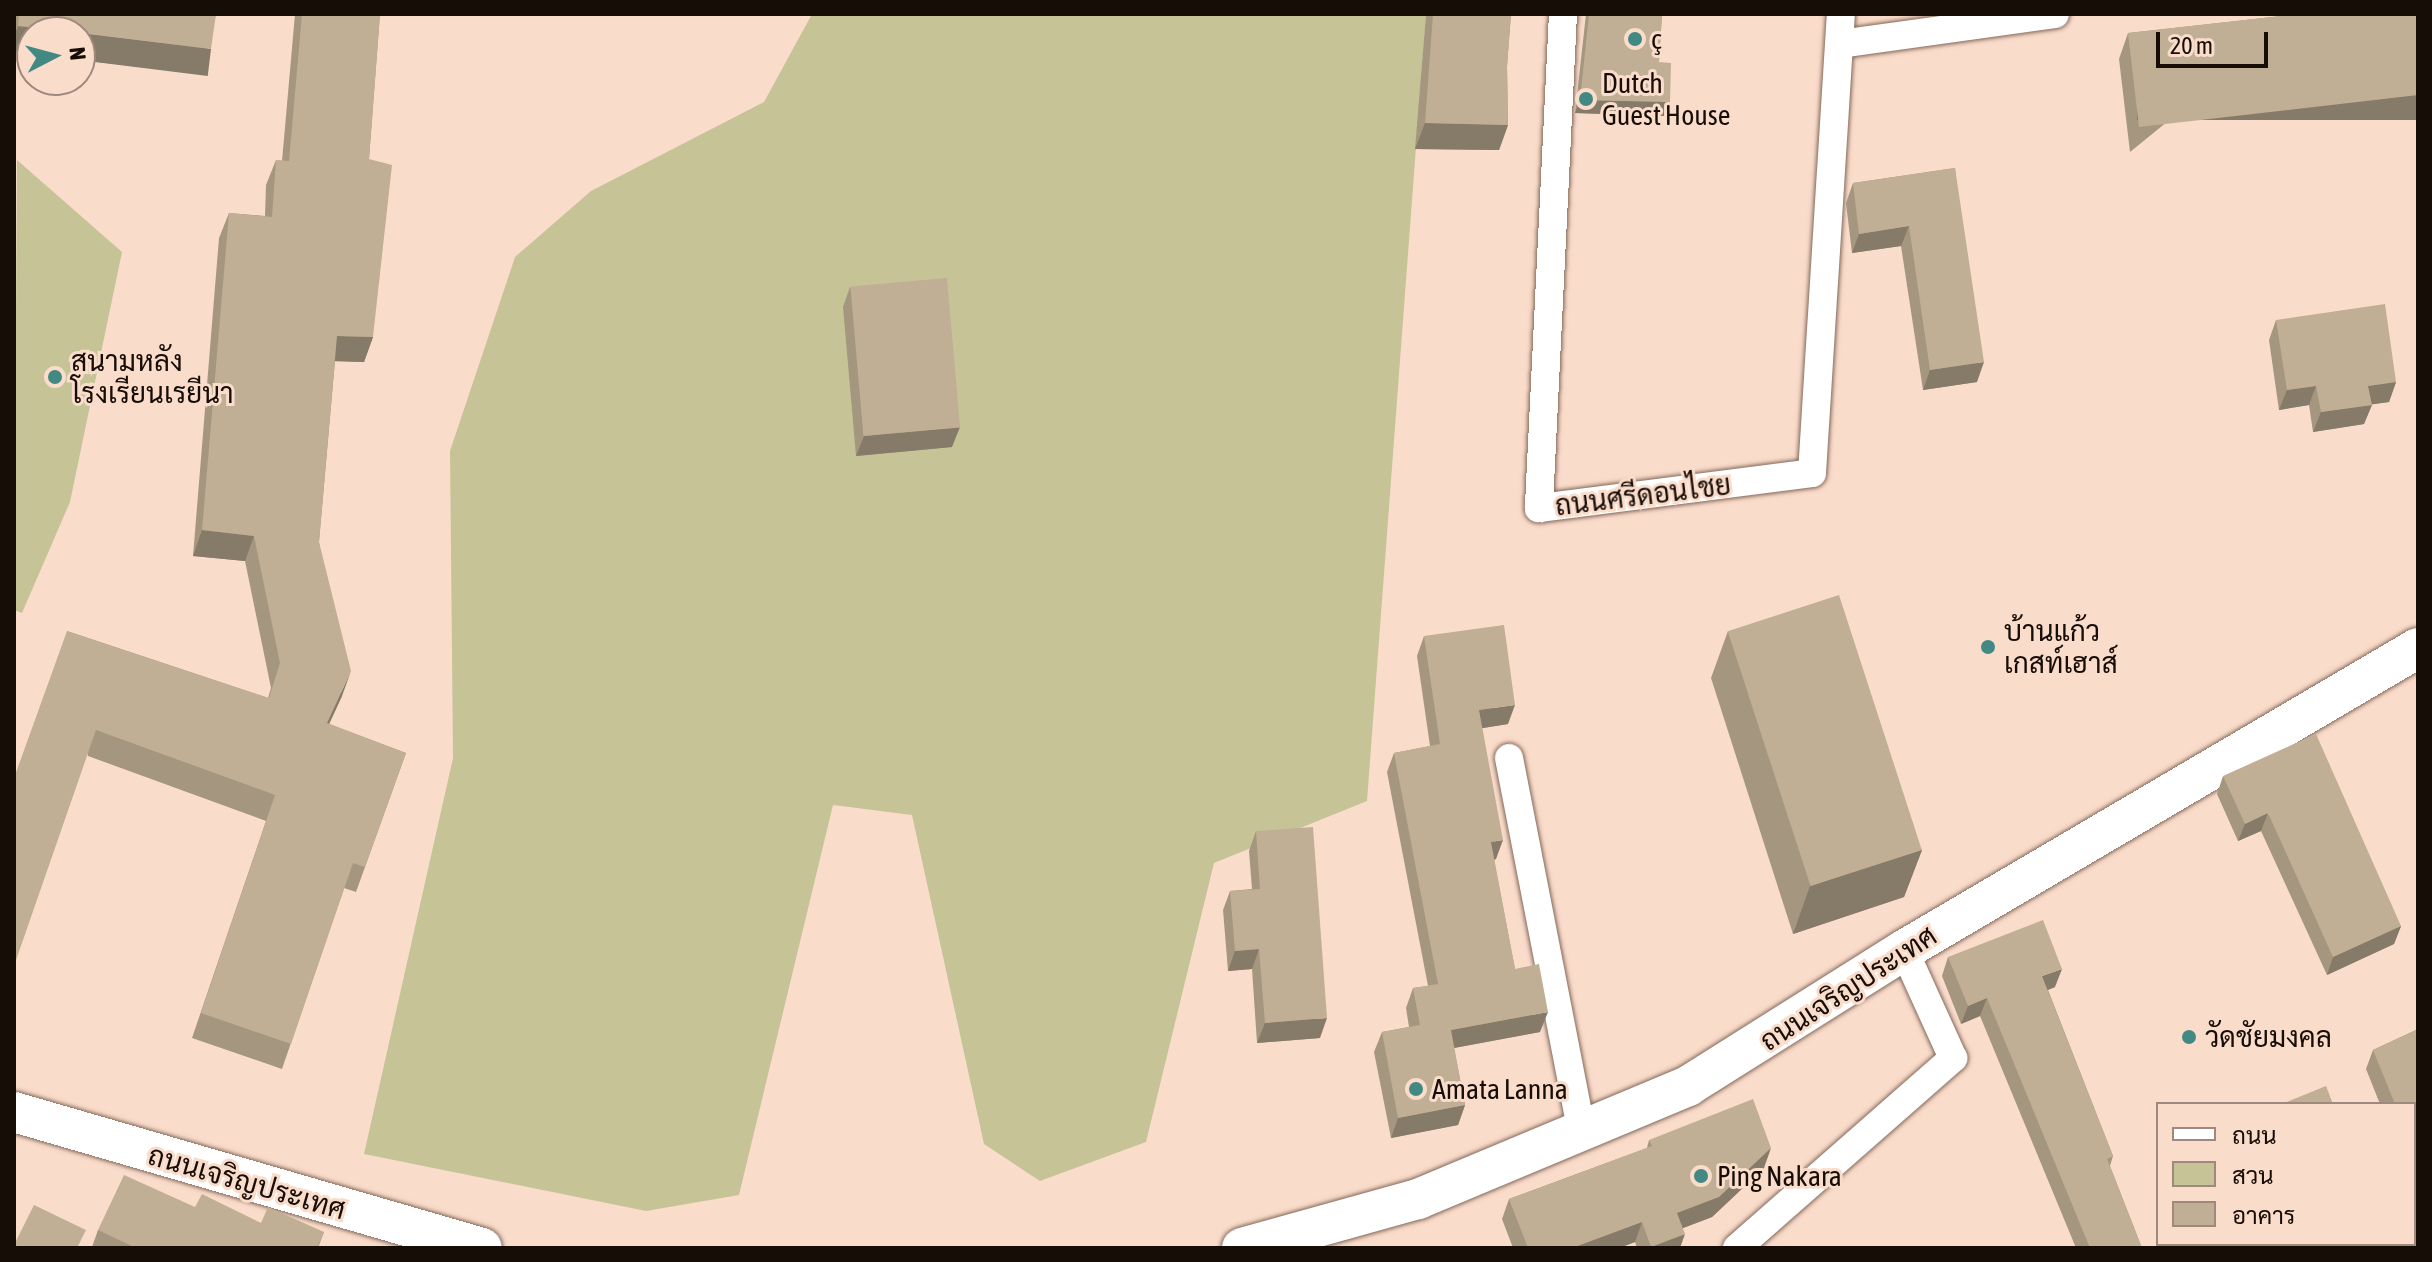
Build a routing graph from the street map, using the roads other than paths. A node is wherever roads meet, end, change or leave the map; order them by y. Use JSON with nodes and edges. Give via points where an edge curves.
{"nodes":[{"id":1,"x":1563,"y":14,"type":"edge"},
{"id":2,"x":1841,"y":14,"type":"edge"},
{"id":3,"x":2055,"y":14,"type":"edge"},
{"id":4,"x":1840,"y":44,"type":"junction"},
{"id":5,"x":2418,"y":648,"type":"edge"},
{"id":6,"x":1509,"y":758,"type":"dead end"},
{"id":7,"x":1904,"y":950,"type":"junction"},
{"id":8,"x":14,"y":1112,"type":"edge"},
{"id":9,"x":1582,"y":1135,"type":"junction"},
{"id":10,"x":482,"y":1248,"type":"edge"},
{"id":11,"x":1242,"y":1248,"type":"edge"},
{"id":12,"x":1737,"y":1248,"type":"edge"}],
"edges":[{"from":1,"to":4,"type":"street","name":"ถนนศรีดอนไชย","via":[[1539,508],[1812,473]]},
{"from":2,"to":4,"type":"street","name":"ถนนศรีดอนไชย"},
{"from":3,"to":4,"type":"street"},
{"from":5,"to":7,"type":"street","name":"ถนนเจริญประเทศ"},
{"from":6,"to":9,"type":"street"},
{"from":7,"to":9,"type":"street","name":"ถนนเจริญประเทศ","via":[[1728,1065]]},
{"from":7,"to":12,"type":"street","via":[[1953,1058]]},
{"from":8,"to":10,"type":"street","name":"ถนนเจริญประเทศ"},
{"from":9,"to":11,"type":"street","name":"ถนนเจริญประเทศ","via":[[1418,1199]]}]}
